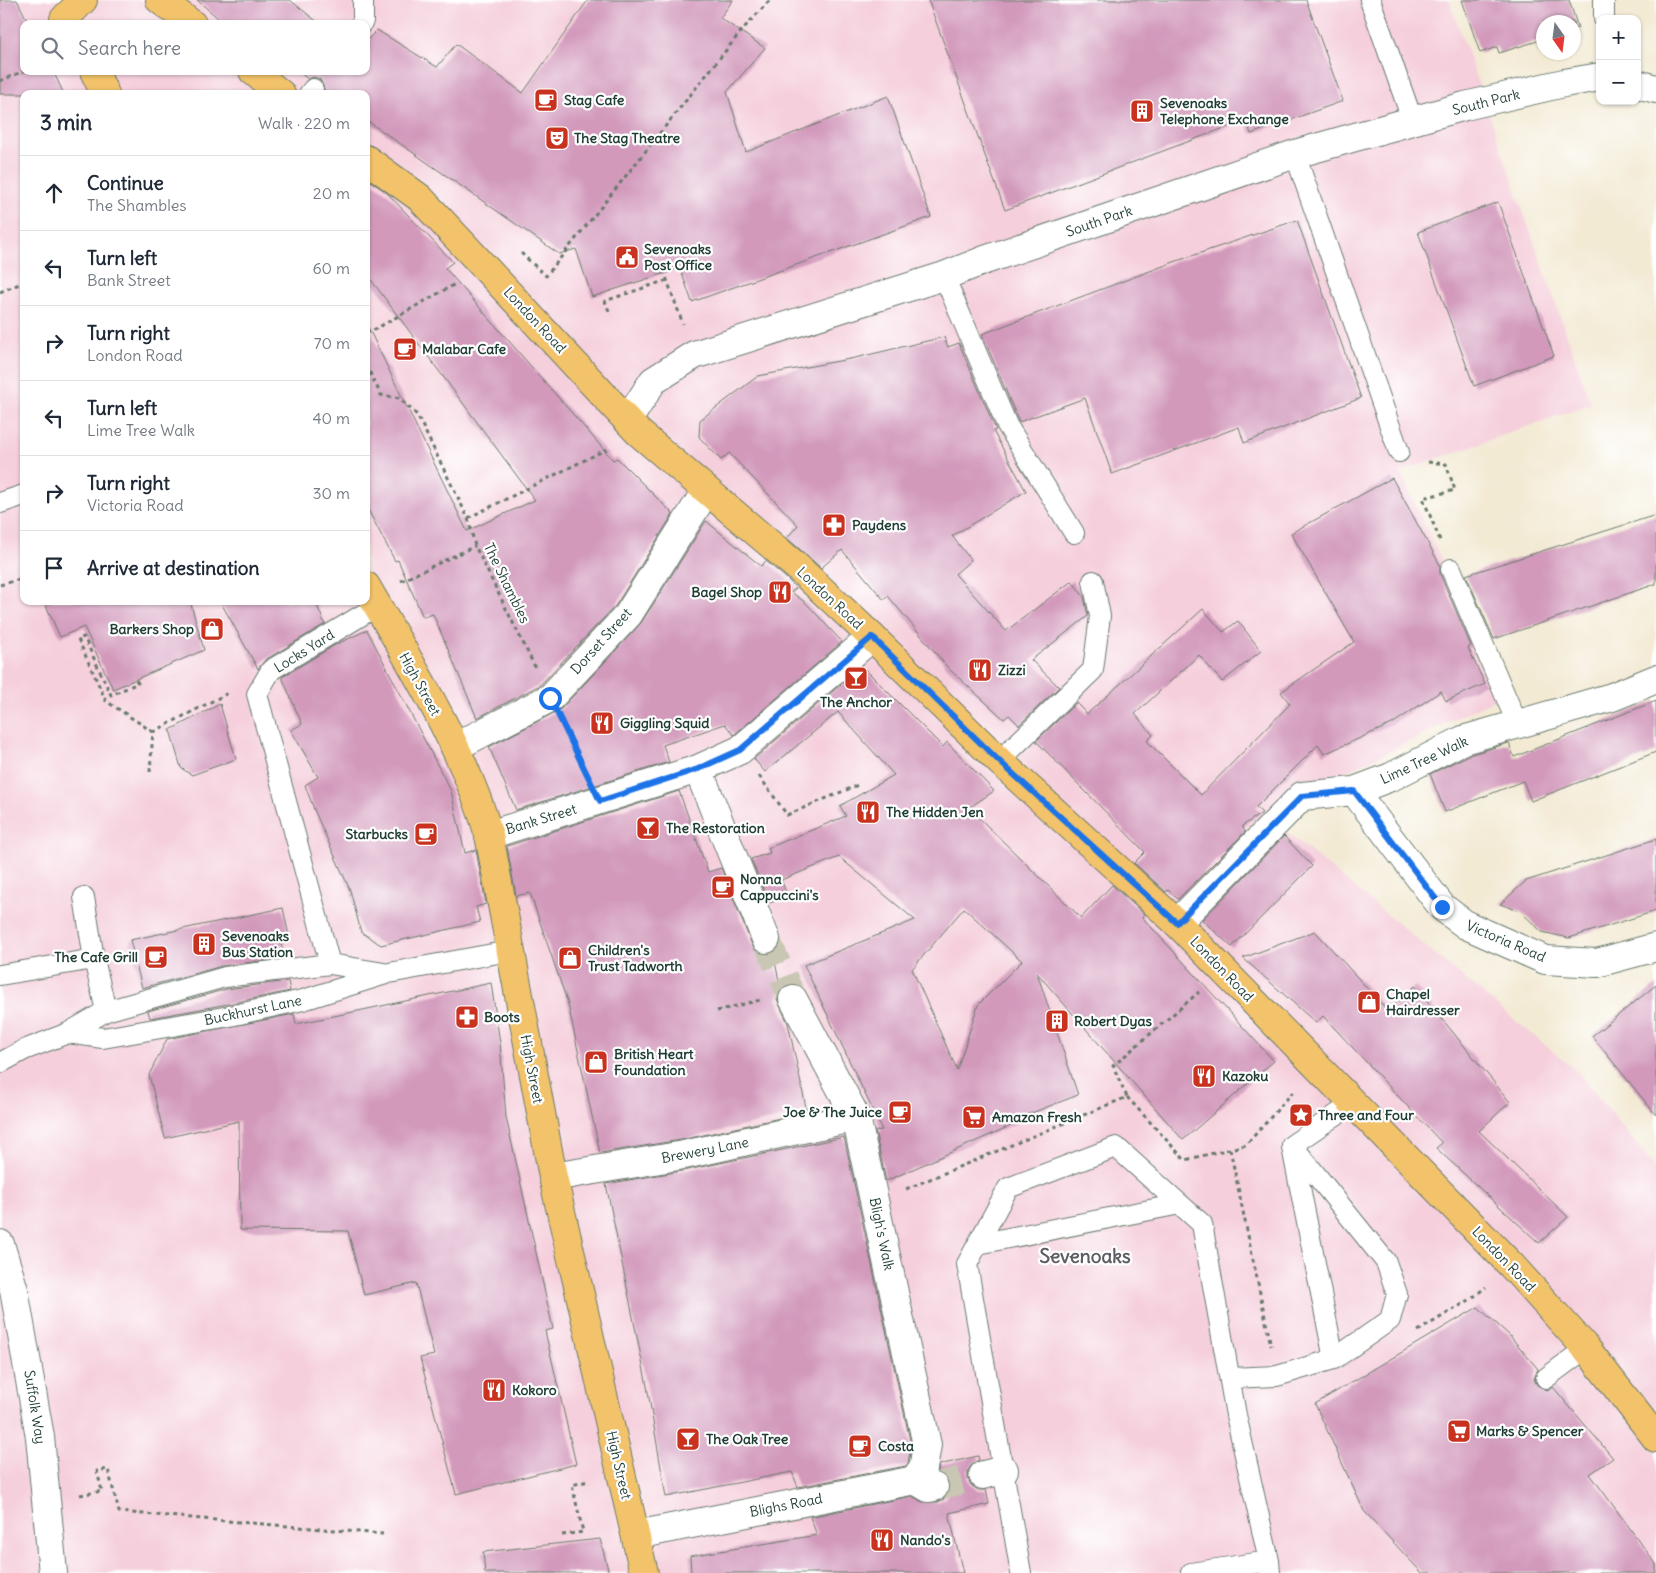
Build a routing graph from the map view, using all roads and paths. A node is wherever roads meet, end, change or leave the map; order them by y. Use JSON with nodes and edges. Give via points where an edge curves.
{"nodes":[{"id":1,"x":83,"y":0,"type":"edge"},
{"id":2,"x":160,"y":0,"type":"edge"},
{"id":3,"x":363,"y":0,"type":"edge"},
{"id":4,"x":770,"y":0,"type":"edge"},
{"id":5,"x":1370,"y":0,"type":"edge"},
{"id":6,"x":1604,"y":0,"type":"edge"},
{"id":7,"x":62,"y":14,"type":"edge"},
{"id":8,"x":1604,"y":15,"type":"edge"},
{"id":9,"x":187,"y":20,"type":"edge"},
{"id":10,"x":363,"y":20,"type":"edge"},
{"id":11,"x":20,"y":72,"type":"edge"},
{"id":12,"x":96,"y":75,"type":"edge"},
{"id":13,"x":258,"y":75,"type":"edge"},
{"id":14,"x":1596,"y":78,"type":"edge"},
{"id":15,"x":0,"y":81,"type":"edge"},
{"id":16,"x":1641,"y":85,"type":"edge"},
{"id":17,"x":1656,"y":88,"type":"edge"},
{"id":18,"x":103,"y":90,"type":"edge"},
{"id":19,"x":276,"y":90,"type":"edge"},
{"id":20,"x":1413,"y":122,"type":"junction"},
{"id":21,"x":1295,"y":154,"type":"junction"},
{"id":22,"x":370,"y":162,"type":"edge"},
{"id":23,"x":486,"y":267,"type":"junction"},
{"id":24,"x":657,"y":271,"type":"dead end"},
{"id":25,"x":944,"y":276,"type":"junction"},
{"id":26,"x":667,"y":280,"type":"junction"},
{"id":27,"x":20,"y":284,"type":"edge"},
{"id":28,"x":0,"y":292,"type":"edge"},
{"id":29,"x":609,"y":311,"type":"dead end"},
{"id":30,"x":370,"y":332,"type":"edge"},
{"id":31,"x":694,"y":356,"type":"junction"},
{"id":32,"x":370,"y":373,"type":"edge"},
{"id":33,"x":633,"y":426,"type":"junction"},
{"id":34,"x":1399,"y":452,"type":"dead end"},
{"id":35,"x":706,"y":491,"type":"junction"},
{"id":36,"x":20,"y":496,"type":"edge"},
{"id":37,"x":0,"y":503,"type":"edge"},
{"id":38,"x":468,"y":518,"type":"junction"},
{"id":39,"x":1074,"y":533,"type":"dead end"},
{"id":40,"x":475,"y":546,"type":"junction"},
{"id":41,"x":1451,"y":569,"type":"dead end"},
{"id":42,"x":20,"y":579,"type":"edge"},
{"id":43,"x":1093,"y":581,"type":"dead end"},
{"id":44,"x":0,"y":585,"type":"edge"},
{"id":45,"x":372,"y":596,"type":"edge"},
{"id":46,"x":360,"y":605,"type":"edge"},
{"id":47,"x":872,"y":637,"type":"junction"},
{"id":48,"x":270,"y":670,"type":"junction"},
{"id":49,"x":1656,"y":679,"type":"edge"},
{"id":50,"x":136,"y":680,"type":"dead end"},
{"id":51,"x":550,"y":698,"type":"junction"},
{"id":52,"x":1518,"y":723,"type":"junction"},
{"id":53,"x":153,"y":732,"type":"junction"},
{"id":54,"x":455,"y":747,"type":"junction"},
{"id":55,"x":740,"y":750,"type":"junction"},
{"id":56,"x":999,"y":761,"type":"junction"},
{"id":57,"x":698,"y":769,"type":"junction"},
{"id":58,"x":150,"y":772,"type":"dead end"},
{"id":59,"x":858,"y":784,"type":"dead end"},
{"id":60,"x":1354,"y":791,"type":"junction"},
{"id":61,"x":600,"y":801,"type":"junction"},
{"id":62,"x":489,"y":835,"type":"junction"},
{"id":63,"x":84,"y":897,"type":"dead end"},
{"id":64,"x":1177,"y":923,"type":"junction"},
{"id":65,"x":766,"y":939,"type":"tunnel mouth"},
{"id":66,"x":1654,"y":950,"type":"edge"},
{"id":67,"x":509,"y":951,"type":"junction"},
{"id":68,"x":94,"y":960,"type":"junction"},
{"id":69,"x":330,"y":964,"type":"junction"},
{"id":70,"x":1224,"y":971,"type":"junction"},
{"id":71,"x":389,"y":973,"type":"junction"},
{"id":72,"x":0,"y":975,"type":"edge"},
{"id":73,"x":764,"y":999,"type":"dead end"},
{"id":74,"x":793,"y":999,"type":"tunnel mouth"},
{"id":75,"x":106,"y":1011,"type":"junction"},
{"id":76,"x":717,"y":1011,"type":"dead end"},
{"id":77,"x":68,"y":1033,"type":"junction"},
{"id":78,"x":0,"y":1063,"type":"edge"},
{"id":79,"x":1293,"y":1092,"type":"dead end"},
{"id":80,"x":1127,"y":1097,"type":"junction"},
{"id":81,"x":1352,"y":1104,"type":"junction"},
{"id":82,"x":856,"y":1118,"type":"junction"},
{"id":83,"x":1292,"y":1145,"type":"junction"},
{"id":84,"x":1230,"y":1149,"type":"junction"},
{"id":85,"x":553,"y":1177,"type":"junction"},
{"id":86,"x":875,"y":1202,"type":"junction"},
{"id":87,"x":1180,"y":1204,"type":"junction"},
{"id":88,"x":0,"y":1244,"type":"edge"},
{"id":89,"x":978,"y":1244,"type":"junction"},
{"id":90,"x":1586,"y":1348,"type":"junction"},
{"id":91,"x":1334,"y":1359,"type":"junction"},
{"id":92,"x":1277,"y":1376,"type":"junction"},
{"id":93,"x":1230,"y":1378,"type":"junction"},
{"id":94,"x":1546,"y":1378,"type":"dead end"},
{"id":95,"x":1656,"y":1438,"type":"edge"},
{"id":96,"x":621,"y":1474,"type":"junction"},
{"id":97,"x":924,"y":1483,"type":"joint"},
{"id":98,"x":47,"y":1502,"type":"junction"},
{"id":99,"x":383,"y":1534,"type":"dead end"},
{"id":100,"x":562,"y":1535,"type":"dead end"},
{"id":101,"x":636,"y":1535,"type":"junction"},
{"id":102,"x":1269,"y":1567,"type":"edge"},
{"id":103,"x":53,"y":1573,"type":"edge"},
{"id":104,"x":644,"y":1573,"type":"edge"},
{"id":105,"x":1021,"y":1573,"type":"edge"},
{"id":106,"x":1191,"y":1573,"type":"edge"}],
"edges":[{"from":1,"to":7,"type":"main road"},
{"from":2,"to":9,"type":"main road"},
{"from":3,"to":10,"type":"lane"},
{"from":4,"to":23,"type":"path","via":[[731,44],[546,276],[515,247]]},
{"from":5,"to":20,"type":"lane"},
{"from":6,"to":8,"type":"lane"},
{"from":11,"to":15,"type":"path"},
{"from":12,"to":18,"type":"main road"},
{"from":13,"to":19,"type":"main road"},
{"from":14,"to":20,"type":"street","name":"South Park","via":[[1483,102]]},
{"from":16,"to":17,"type":"street"},
{"from":20,"to":21,"type":"street","name":"South Park"},
{"from":21,"to":25,"type":"street","name":"South Park"},
{"from":21,"to":34,"type":"lane"},
{"from":22,"to":23,"type":"main road","name":"London Road","via":[[420,198]]},
{"from":23,"to":30,"type":"path"},
{"from":23,"to":33,"type":"main road","name":"London Road"},
{"from":24,"to":26,"type":"path","via":[[663,269]]},
{"from":25,"to":31,"type":"street","name":"South Park"},
{"from":25,"to":39,"type":"lane","via":[[1007,425]]},
{"from":26,"to":29,"type":"path","via":[[605,301]]},
{"from":26,"to":31,"type":"path"},
{"from":27,"to":28,"type":"path"},
{"from":31,"to":33,"type":"street","name":"South Park","via":[[653,381]]},
{"from":32,"to":38,"type":"path","name":"The Shambles","via":[[381,395],[399,398],[417,415]]},
{"from":33,"to":35,"type":"main road","name":"London Road"},
{"from":33,"to":38,"type":"path"},
{"from":35,"to":47,"type":"main road","name":"London Road","via":[[796,566]]},
{"from":35,"to":51,"type":"street","name":"Dorset Street","via":[[628,615]]},
{"from":36,"to":37,"type":"lane"},
{"from":38,"to":40,"type":"path","name":"The Shambles"},
{"from":40,"to":45,"type":"path"},
{"from":40,"to":51,"type":"path","name":"The Shambles"},
{"from":41,"to":52,"type":"lane"},
{"from":42,"to":44,"type":"path"},
{"from":43,"to":56,"type":"lane","via":[[1100,616],[1093,670]]},
{"from":45,"to":54,"type":"main road","name":"High Street"},
{"from":46,"to":48,"type":"lane","name":"Locks Yard"},
{"from":47,"to":55,"type":"street","name":"Bank Street"},
{"from":47,"to":56,"type":"main road","name":"London Road"},
{"from":48,"to":53,"type":"path"},
{"from":48,"to":69,"type":"lane","name":"Locks Yard","via":[[257,694]]},
{"from":49,"to":52,"type":"street","name":"Lime Tree Walk","via":[[1612,697]]},
{"from":50,"to":53,"type":"path","via":[[138,683],[110,694],[84,637],[78,640],[106,702]]},
{"from":51,"to":54,"type":"street","name":"Dorset Street"},
{"from":51,"to":61,"type":"path","name":"The Shambles"},
{"from":52,"to":60,"type":"street","name":"Lime Tree Walk","via":[[1463,740],[1392,777]]},
{"from":53,"to":58,"type":"path"},
{"from":54,"to":62,"type":"main road","name":"High Street","via":[[477,794]]},
{"from":55,"to":57,"type":"street","name":"Bank Street"},
{"from":55,"to":59,"type":"path","via":[[787,815]]},
{"from":56,"to":64,"type":"main road","name":"London Road"},
{"from":57,"to":61,"type":"street","name":"Bank Street"},
{"from":57,"to":65,"type":"street"},
{"from":60,"to":64,"type":"street","name":"Lime Tree Walk","via":[[1302,796]]},
{"from":60,"to":66,"type":"street","name":"Victoria Road","via":[[1442,907],[1466,925],[1545,960],[1597,963]]},
{"from":61,"to":62,"type":"street","name":"Bank Street"},
{"from":62,"to":67,"type":"main road","name":"High Street"},
{"from":63,"to":68,"type":"lane"},
{"from":64,"to":70,"type":"main road","name":"London Road"},
{"from":67,"to":71,"type":"lane","name":"Buckhurst Lane"},
{"from":67,"to":85,"type":"main road","name":"High Street"},
{"from":68,"to":72,"type":"lane"},
{"from":68,"to":75,"type":"lane"},
{"from":69,"to":71,"type":"lane"},
{"from":69,"to":75,"type":"lane","via":[[225,977]]},
{"from":70,"to":80,"type":"path","via":[[1113,1066]]},
{"from":70,"to":81,"type":"main road","name":"London Road"},
{"from":71,"to":77,"type":"lane","name":"Buckhurst Lane","via":[[303,1000],[230,1016],[103,1038]]},
{"from":73,"to":76,"type":"path"},
{"from":74,"to":82,"type":"street","name":"Bligh's Walk"},
{"from":75,"to":77,"type":"lane"},
{"from":77,"to":78,"type":"lane","name":"Buckhurst Lane"},
{"from":79,"to":84,"type":"path","via":[[1246,1145]]},
{"from":80,"to":84,"type":"path","via":[[1185,1160]]},
{"from":80,"to":86,"type":"path"},
{"from":81,"to":83,"type":"lane"},
{"from":81,"to":90,"type":"main road","name":"London Road","via":[[1512,1266]]},
{"from":82,"to":85,"type":"street","name":"Brewery Lane","via":[[684,1155]]},
{"from":82,"to":86,"type":"street","name":"Bligh's Walk"},
{"from":83,"to":91,"type":"lane"},
{"from":83,"to":91,"type":"lane","via":[[1386,1262],[1397,1294],[1390,1320]]},
{"from":84,"to":92,"type":"path"},
{"from":85,"to":96,"type":"main road","name":"High Street"},
{"from":86,"to":97,"type":"street","name":"Bligh's Walk","via":[[927,1446]]},
{"from":87,"to":89,"type":"lane"},
{"from":87,"to":89,"type":"lane","via":[[1116,1147],[1008,1188]]},
{"from":87,"to":93,"type":"lane","via":[[1202,1224]]},
{"from":88,"to":98,"type":"street","name":"Suffolk Way","via":[[14,1290],[29,1369]]},
{"from":89,"to":105,"type":"lane","via":[[967,1264],[993,1472]]},
{"from":90,"to":94,"type":"lane"},
{"from":90,"to":95,"type":"main road","name":"London Road"},
{"from":91,"to":92,"type":"lane"},
{"from":92,"to":93,"type":"lane"},
{"from":93,"to":102,"type":"lane"},
{"from":96,"to":100,"type":"path","via":[[572,1485],[583,1532]]},
{"from":96,"to":101,"type":"main road","name":"High Street"},
{"from":97,"to":101,"type":"street","name":"Blighs Road"},
{"from":98,"to":99,"type":"path","via":[[102,1490],[97,1471],[108,1469],[119,1512]]},
{"from":98,"to":103,"type":"street","name":"Suffolk Way"},
{"from":101,"to":104,"type":"main road","name":"High Street"},
{"from":102,"to":106,"type":"lane"}]}
